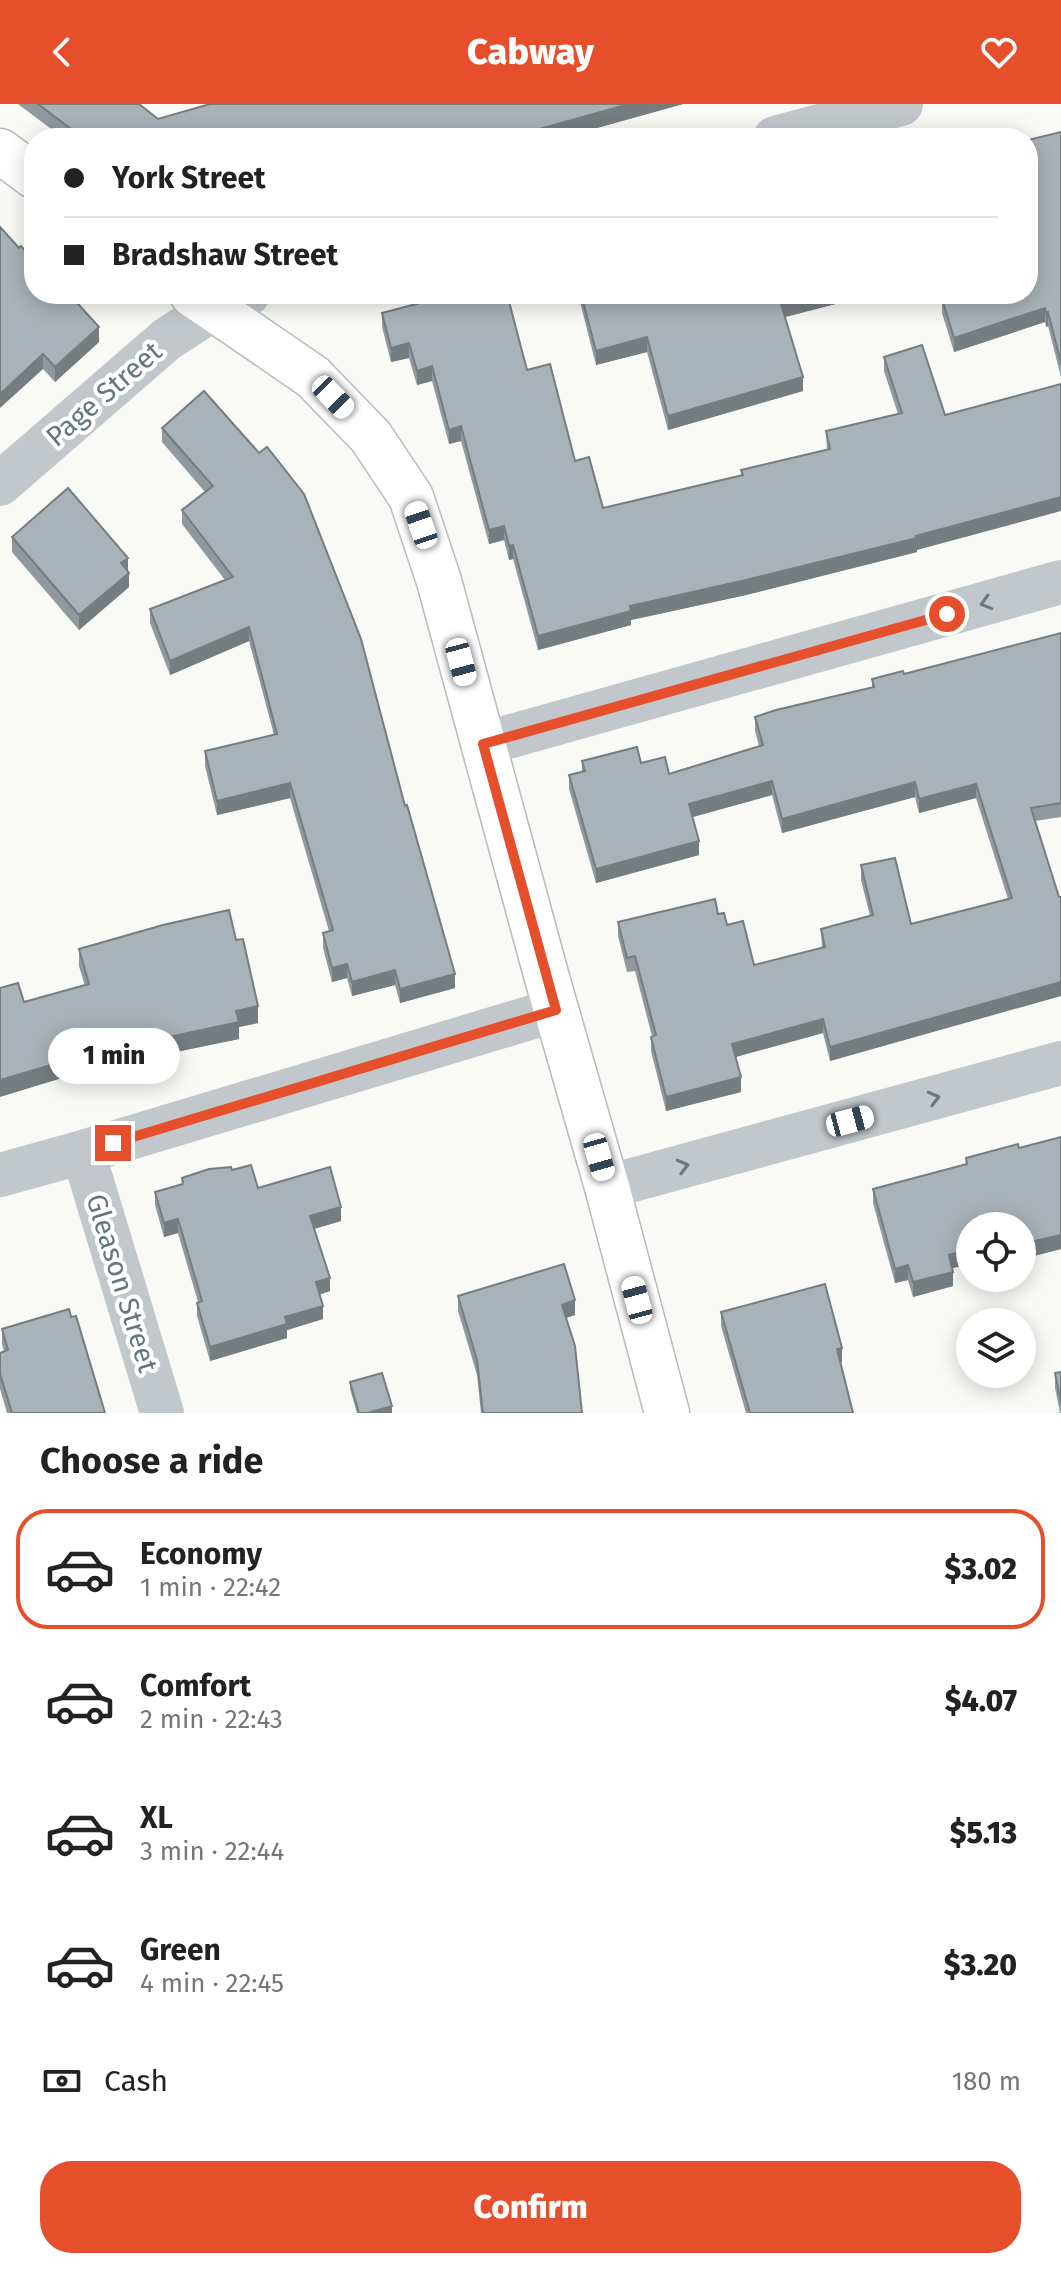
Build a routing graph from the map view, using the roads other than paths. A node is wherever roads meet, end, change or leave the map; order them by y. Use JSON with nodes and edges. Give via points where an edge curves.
{"nodes":[{"id":1,"x":901,"y":104,"type":"edge"},
{"id":2,"x":812,"y":128,"type":"edge"},
{"id":3,"x":0,"y":151,"type":"edge"},
{"id":4,"x":24,"y":169,"type":"edge"},
{"id":5,"x":211,"y":304,"type":"edge"},
{"id":6,"x":223,"y":304,"type":"edge"},
{"id":7,"x":0,"y":484,"type":"edge"},
{"id":8,"x":1061,"y":582,"type":"edge"},
{"id":9,"x":483,"y":744,"type":"junction"},
{"id":10,"x":556,"y":1010,"type":"junction"},
{"id":11,"x":1061,"y":1063,"type":"edge"},
{"id":12,"x":83,"y":1152,"type":"junction"},
{"id":13,"x":0,"y":1175,"type":"edge"},
{"id":14,"x":607,"y":1187,"type":"junction"},
{"id":15,"x":162,"y":1413,"type":"edge"},
{"id":16,"x":667,"y":1413,"type":"edge"}],
"edges":[{"from":1,"to":2,"type":"street"},
{"from":3,"to":4,"type":"street"},
{"from":5,"to":7,"type":"street","name":"Page Street"},
{"from":6,"to":9,"type":"street","via":[[313,377],[371,437],[411,497]]},
{"from":8,"to":9,"type":"street","one_way":true},
{"from":9,"to":10,"type":"street"},
{"from":10,"to":12,"type":"street"},
{"from":10,"to":14,"type":"street"},
{"from":14,"to":11,"type":"street","one_way":true},
{"from":12,"to":13,"type":"street"},
{"from":12,"to":15,"type":"street","name":"Gleason Street"},
{"from":14,"to":16,"type":"street"}]}
